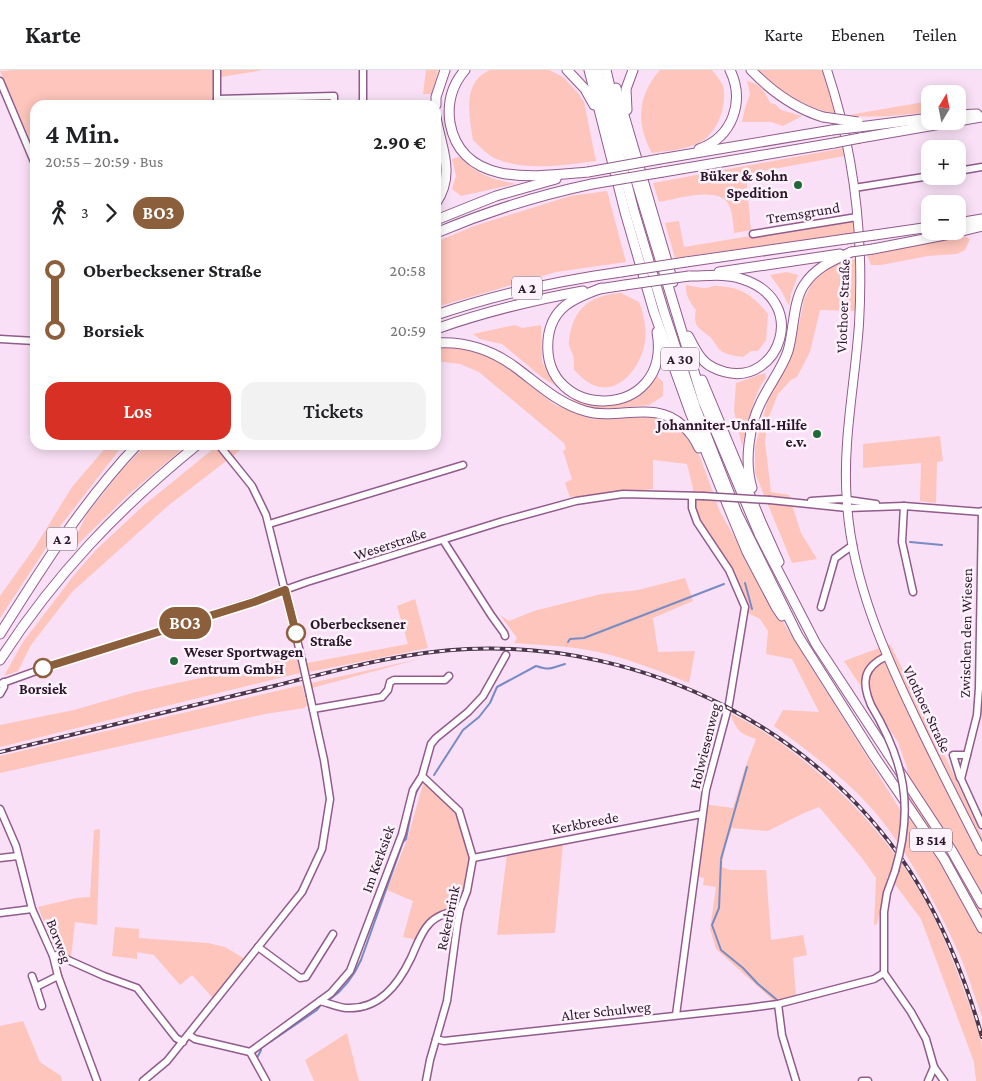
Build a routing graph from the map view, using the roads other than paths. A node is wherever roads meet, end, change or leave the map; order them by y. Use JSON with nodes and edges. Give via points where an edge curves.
{"nodes":[{"id":1,"x":217,"y":70,"type":"edge"},
{"id":2,"x":363,"y":70,"type":"edge"},
{"id":3,"x":445,"y":70,"type":"edge"},
{"id":4,"x":465,"y":70,"type":"edge"},
{"id":5,"x":567,"y":70,"type":"edge"},
{"id":6,"x":588,"y":70,"type":"edge"},
{"id":7,"x":597,"y":70,"type":"edge"},
{"id":8,"x":608,"y":70,"type":"edge"},
{"id":9,"x":633,"y":70,"type":"edge"},
{"id":10,"x":730,"y":70,"type":"edge"},
{"id":11,"x":751,"y":70,"type":"edge"},
{"id":12,"x":827,"y":70,"type":"edge"},
{"id":13,"x":0,"y":81,"type":"edge"},
{"id":14,"x":219,"y":100,"type":"edge"},
{"id":15,"x":257,"y":100,"type":"edge"},
{"id":16,"x":334,"y":100,"type":"edge"},
{"id":17,"x":363,"y":100,"type":"edge"},
{"id":18,"x":436,"y":100,"type":"edge"},
{"id":19,"x":966,"y":115,"type":"edge"},
{"id":20,"x":982,"y":116,"type":"edge"},
{"id":21,"x":966,"y":118,"type":"edge"},
{"id":22,"x":921,"y":122,"type":"edge"},
{"id":23,"x":921,"y":124,"type":"edge"},
{"id":24,"x":859,"y":125,"type":"junction"},
{"id":25,"x":629,"y":128,"type":"junction"},
{"id":26,"x":441,"y":137,"type":"edge"},
{"id":27,"x":607,"y":148,"type":"junction"},
{"id":28,"x":30,"y":152,"type":"edge"},
{"id":29,"x":660,"y":159,"type":"junction"},
{"id":30,"x":982,"y":167,"type":"edge"},
{"id":31,"x":966,"y":170,"type":"edge"},
{"id":32,"x":588,"y":172,"type":"junction"},
{"id":33,"x":921,"y":177,"type":"edge"},
{"id":34,"x":854,"y":188,"type":"junction"},
{"id":35,"x":441,"y":192,"type":"edge"},
{"id":36,"x":857,"y":217,"type":"junction"},
{"id":37,"x":441,"y":218,"type":"edge"},
{"id":38,"x":982,"y":219,"type":"edge"},
{"id":39,"x":966,"y":222,"type":"edge"},
{"id":40,"x":982,"y":226,"type":"edge"},
{"id":41,"x":921,"y":228,"type":"edge"},
{"id":42,"x":441,"y":232,"type":"edge"},
{"id":43,"x":753,"y":234,"type":"dead end"},
{"id":44,"x":850,"y":252,"type":"junction"},
{"id":45,"x":689,"y":276,"type":"junction"},
{"id":46,"x":602,"y":288,"type":"junction"},
{"id":47,"x":654,"y":312,"type":"junction"},
{"id":48,"x":441,"y":313,"type":"edge"},
{"id":49,"x":441,"y":327,"type":"edge"},
{"id":50,"x":688,"y":336,"type":"junction"},
{"id":51,"x":0,"y":339,"type":"edge"},
{"id":52,"x":30,"y":341,"type":"edge"},
{"id":53,"x":441,"y":342,"type":"edge"},
{"id":54,"x":133,"y":450,"type":"edge"},
{"id":55,"x":191,"y":450,"type":"edge"},
{"id":56,"x":223,"y":450,"type":"edge"},
{"id":57,"x":463,"y":465,"type":"dead end"},
{"id":58,"x":692,"y":496,"type":"junction"},
{"id":59,"x":846,"y":499,"type":"junction"},
{"id":60,"x":800,"y":502,"type":"junction"},
{"id":61,"x":885,"y":505,"type":"junction"},
{"id":62,"x":904,"y":506,"type":"junction"},
{"id":63,"x":847,"y":508,"type":"junction"},
{"id":64,"x":730,"y":511,"type":"junction"},
{"id":65,"x":982,"y":512,"type":"edge"},
{"id":66,"x":761,"y":522,"type":"junction"},
{"id":67,"x":269,"y":524,"type":"junction"},
{"id":68,"x":443,"y":540,"type":"junction"},
{"id":69,"x":852,"y":545,"type":"junction"},
{"id":70,"x":285,"y":590,"type":"junction"},
{"id":71,"x":914,"y":592,"type":"dead end"},
{"id":72,"x":821,"y":607,"type":"dead end"},
{"id":73,"x":0,"y":634,"type":"edge"},
{"id":74,"x":505,"y":636,"type":"dead end"},
{"id":75,"x":798,"y":636,"type":"junction"},
{"id":76,"x":816,"y":644,"type":"junction"},
{"id":77,"x":506,"y":655,"type":"dead end"},
{"id":78,"x":887,"y":656,"type":"junction"},
{"id":79,"x":0,"y":660,"type":"edge"},
{"id":80,"x":449,"y":676,"type":"dead end"},
{"id":81,"x":2,"y":683,"type":"edge"},
{"id":82,"x":0,"y":694,"type":"edge"},
{"id":83,"x":313,"y":709,"type":"junction"},
{"id":84,"x":967,"y":755,"type":"junction"},
{"id":85,"x":422,"y":776,"type":"junction"},
{"id":86,"x":961,"y":779,"type":"junction"},
{"id":87,"x":0,"y":809,"type":"edge"},
{"id":88,"x":702,"y":814,"type":"junction"},
{"id":89,"x":982,"y":825,"type":"edge"},
{"id":90,"x":982,"y":851,"type":"edge"},
{"id":91,"x":18,"y":856,"type":"junction"},
{"id":92,"x":0,"y":858,"type":"edge"},
{"id":93,"x":473,"y":858,"type":"junction"},
{"id":94,"x":982,"y":904,"type":"edge"},
{"id":95,"x":32,"y":909,"type":"junction"},
{"id":96,"x":460,"y":909,"type":"junction"},
{"id":97,"x":0,"y":913,"type":"edge"},
{"id":98,"x":982,"y":928,"type":"edge"},
{"id":99,"x":333,"y":934,"type":"dead end"},
{"id":100,"x":258,"y":947,"type":"junction"},
{"id":101,"x":53,"y":956,"type":"junction"},
{"id":102,"x":884,"y":973,"type":"junction"},
{"id":103,"x":32,"y":976,"type":"dead end"},
{"id":104,"x":58,"y":976,"type":"junction"},
{"id":105,"x":36,"y":987,"type":"junction"},
{"id":106,"x":320,"y":1001,"type":"junction"},
{"id":107,"x":778,"y":1004,"type":"junction"},
{"id":108,"x":42,"y":1006,"type":"dead end"},
{"id":109,"x":676,"y":1015,"type":"junction"},
{"id":110,"x":189,"y":1035,"type":"junction"},
{"id":111,"x":436,"y":1040,"type":"junction"},
{"id":112,"x":183,"y":1042,"type":"junction"},
{"id":113,"x":250,"y":1052,"type":"junction"},
{"id":114,"x":934,"y":1067,"type":"junction"},
{"id":115,"x":96,"y":1081,"type":"edge"},
{"id":116,"x":144,"y":1081,"type":"edge"},
{"id":117,"x":266,"y":1081,"type":"edge"},
{"id":118,"x":426,"y":1081,"type":"edge"},
{"id":119,"x":796,"y":1081,"type":"edge"},
{"id":120,"x":862,"y":1081,"type":"edge"},
{"id":121,"x":868,"y":1081,"type":"edge"},
{"id":122,"x":928,"y":1081,"type":"edge"},
{"id":123,"x":944,"y":1081,"type":"edge"}],
"edges":[{"from":1,"to":14,"type":"street"},
{"from":2,"to":17,"type":"street"},
{"from":3,"to":18,"type":"highway"},
{"from":4,"to":32,"type":"highway","via":[[451,92],[448,112],[451,129],[461,150],[474,162],[508,175]]},
{"from":5,"to":27,"type":"highway","via":[[585,89],[595,108]]},
{"from":6,"to":27,"type":"highway"},
{"from":7,"to":75,"type":"highway","number":"A 30","via":[[637,220],[696,409],[737,514]]},
{"from":8,"to":25,"type":"highway"},
{"from":8,"to":76,"type":"highway","number":"A 30","via":[[618,121],[704,401],[760,536]]},
{"from":9,"to":25,"type":"highway","via":[[626,90]]},
{"from":10,"to":29,"type":"highway","via":[[737,94],[736,110],[726,132],[705,147]]},
{"from":11,"to":24,"type":"highway","bridge":true,"via":[[790,103],[823,117]]},
{"from":12,"to":34,"type":"main road","name":"Vlothoer Straße"},
{"from":13,"to":28,"type":"street"},
{"from":15,"to":16,"type":"street","via":[[334,96]]},
{"from":19,"to":20,"type":"highway"},
{"from":20,"to":21,"type":"highway"},
{"from":22,"to":24,"type":"highway"},
{"from":23,"to":42,"type":"highway","bridge":true,"via":[[860,138],[592,184],[534,198]]},
{"from":24,"to":29,"type":"highway","bridge":true},
{"from":25,"to":50,"type":"highway"},
{"from":26,"to":35,"type":"highway","via":[[447,160]]},
{"from":27,"to":47,"type":"highway"},
{"from":29,"to":32,"type":"highway","bridge":true},
{"from":30,"to":31,"type":"street"},
{"from":32,"to":37,"type":"highway","via":[[496,196]]},
{"from":33,"to":34,"type":"street","name":"Tremsgrund"},
{"from":34,"to":36,"type":"main road","name":"Vlothoer Straße"},
{"from":36,"to":43,"type":"street","name":"Tremsgrund"},
{"from":36,"to":59,"type":"main road","name":"Vlothoer Straße","via":[[859,324],[846,444]]},
{"from":38,"to":39,"type":"highway"},
{"from":40,"to":44,"type":"highway","bridge":true},
{"from":41,"to":48,"type":"highway","number":"A 2","bridge":true,"via":[[567,280],[513,291]]},
{"from":44,"to":45,"type":"highway"},
{"from":44,"to":66,"type":"highway","via":[[818,269],[803,287],[787,353],[754,418],[749,479]]},
{"from":45,"to":46,"type":"highway","bridge":true},
{"from":45,"to":50,"type":"highway","via":[[741,278],[756,284],[768,292],[782,318],[776,349],[769,359],[745,372],[716,369],[705,362]]},
{"from":46,"to":47,"type":"highway","via":[[569,302],[555,317],[550,329],[548,353],[552,367],[574,394],[589,400],[614,401],[636,392],[647,382],[659,354]]},
{"from":46,"to":49,"type":"highway","via":[[517,304]]},
{"from":47,"to":64,"type":"highway"},
{"from":50,"to":66,"type":"highway","via":[[704,384]]},
{"from":51,"to":52,"type":"street"},
{"from":53,"to":64,"type":"highway","via":[[486,351],[514,366],[562,402],[587,412],[651,411],[666,414],[689,431],[697,443],[713,486]]},
{"from":54,"to":73,"type":"highway","number":"A 2","via":[[86,506]]},
{"from":55,"to":79,"type":"highway","number":"A 2","via":[[125,507],[90,543],[35,609]]},
{"from":56,"to":67,"type":"street","via":[[252,486]]},
{"from":57,"to":67,"type":"street"},
{"from":58,"to":60,"type":"street","name":"Weserstraße","bridge":true},
{"from":58,"to":68,"type":"street","name":"Weserstraße","via":[[623,494],[576,501]]},
{"from":58,"to":88,"type":"street","name":"Holwiesenweg","via":[[697,522],[729,570],[745,607],[729,704]]},
{"from":59,"to":60,"type":"street","name":"Weserstraße"},
{"from":59,"to":61,"type":"street","name":"Weserstraße"},
{"from":59,"to":63,"type":"main road","name":"Vlothoer Straße"},
{"from":60,"to":63,"type":"street","name":"Weserstraße"},
{"from":61,"to":62,"type":"street","name":"Weserstraße"},
{"from":61,"to":63,"type":"street","name":"Weserstraße"},
{"from":62,"to":65,"type":"street","name":"Weserstraße"},
{"from":62,"to":71,"type":"street","via":[[902,542]]},
{"from":63,"to":69,"type":"main road","name":"Vlothoer Straße"},
{"from":64,"to":75,"type":"highway","via":[[776,607]]},
{"from":65,"to":84,"type":"street","name":"Zwischen den Wiesen","via":[[979,688],[977,715]]},
{"from":66,"to":76,"type":"highway","via":[[803,609]]},
{"from":67,"to":70,"type":"street"},
{"from":68,"to":70,"type":"street","name":"Weserstraße"},
{"from":68,"to":74,"type":"street"},
{"from":69,"to":72,"type":"street","via":[[835,558]]},
{"from":69,"to":78,"type":"main road","name":"Vlothoer Straße"},
{"from":70,"to":81,"type":"street","name":"Weserstraße"},
{"from":70,"to":83,"type":"street","bridge":true},
{"from":75,"to":98,"type":"highway","number":"B 514","via":[[944,859]]},
{"from":76,"to":94,"type":"highway","number":"B 514","via":[[952,851]]},
{"from":77,"to":85,"type":"street","name":"Im Kerksiek","via":[[483,696],[431,744]]},
{"from":78,"to":90,"type":"main road","name":"Vlothoer Straße"},
{"from":78,"to":102,"type":"street","bridge":true,"via":[[874,664],[865,680],[866,694],[894,749],[904,794],[902,846],[884,912]]},
{"from":80,"to":83,"type":"street","via":[[444,680],[394,680],[382,696]]},
{"from":81,"to":82,"type":"street","via":[[4,687]]},
{"from":83,"to":100,"type":"street","via":[[330,799],[322,849],[302,892]]},
{"from":84,"to":86,"type":"street","name":"Zwischen den Wiesen"},
{"from":84,"to":86,"type":"street","via":[[953,755]]},
{"from":85,"to":93,"type":"street","name":"Rekerbrink","via":[[459,811]]},
{"from":85,"to":106,"type":"street","name":"Im Kerksiek","via":[[413,790],[402,834],[350,971]]},
{"from":86,"to":89,"type":"street"},
{"from":87,"to":91,"type":"street","name":"Borweg"},
{"from":88,"to":93,"type":"street","name":"Kerkbreede"},
{"from":88,"to":109,"type":"street","name":"Holwiesenweg"},
{"from":91,"to":92,"type":"street"},
{"from":91,"to":95,"type":"street","name":"Borweg"},
{"from":93,"to":96,"type":"street","name":"Rekerbrink","via":[[468,891]]},
{"from":95,"to":97,"type":"street"},
{"from":95,"to":101,"type":"street","name":"Borweg"},
{"from":96,"to":106,"type":"street","via":[[441,915],[429,924],[395,984],[371,1005],[345,1008]]},
{"from":96,"to":111,"type":"street","name":"Rekerbrink","via":[[447,1001]]},
{"from":99,"to":100,"type":"street","via":[[306,977],[300,978]]},
{"from":100,"to":110,"type":"street"},
{"from":101,"to":104,"type":"street","name":"Borweg"},
{"from":101,"to":112,"type":"street","via":[[137,988],[176,1038]]},
{"from":102,"to":107,"type":"street","name":"Alter Schulweg","via":[[874,979]]},
{"from":102,"to":114,"type":"street","via":[[926,1039]]},
{"from":103,"to":105,"type":"street"},
{"from":104,"to":105,"type":"street"},
{"from":104,"to":115,"type":"street","name":"Borweg"},
{"from":105,"to":108,"type":"street"},
{"from":106,"to":113,"type":"street","name":"Im Kerksiek"},
{"from":107,"to":109,"type":"street","name":"Alter Schulweg"},
{"from":107,"to":119,"type":"street","via":[[782,1035]]},
{"from":109,"to":111,"type":"street","name":"Alter Schulweg"},
{"from":110,"to":112,"type":"street"},
{"from":110,"to":113,"type":"street"},
{"from":111,"to":118,"type":"street","name":"Rekerbrink"},
{"from":112,"to":116,"type":"street"},
{"from":113,"to":117,"type":"street"},
{"from":114,"to":122,"type":"street"},
{"from":114,"to":123,"type":"street"},
{"from":120,"to":121,"type":"street"}]}
